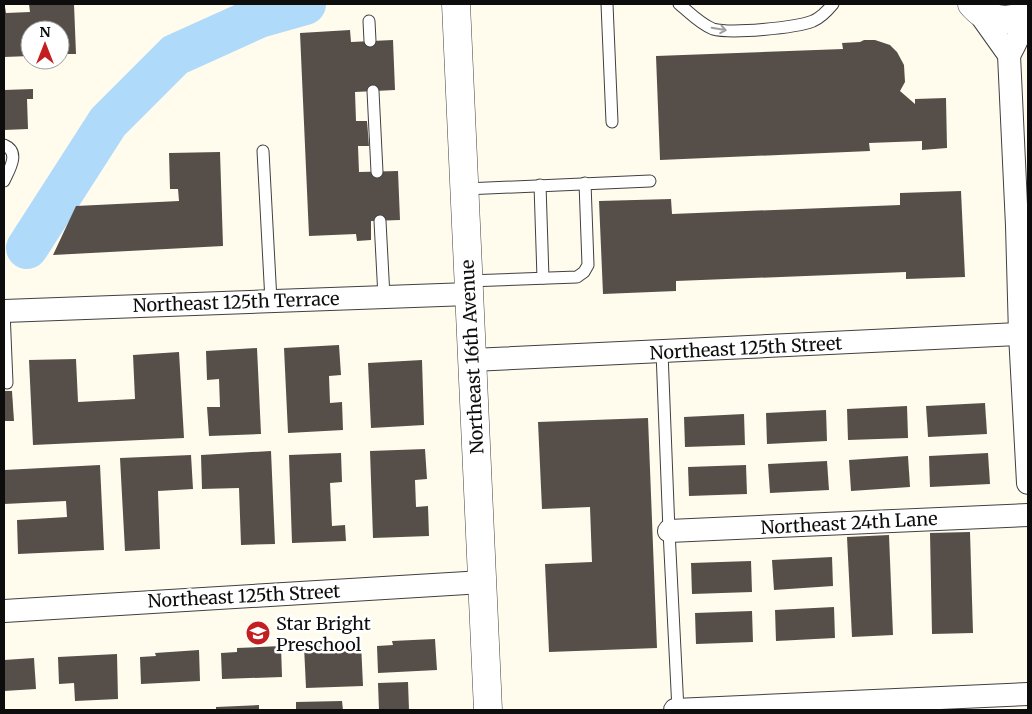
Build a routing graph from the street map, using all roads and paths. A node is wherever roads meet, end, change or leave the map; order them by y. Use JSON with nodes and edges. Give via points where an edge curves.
{"nodes":[{"id":1,"x":456,"y":4,"type":"edge"},
{"id":2,"x":607,"y":4,"type":"edge"},
{"id":3,"x":679,"y":4,"type":"edge"},
{"id":4,"x":833,"y":4,"type":"edge"},
{"id":5,"x":975,"y":7,"type":"edge"},
{"id":6,"x":1028,"y":15,"type":"edge"},
{"id":7,"x":369,"y":21,"type":"dead end"},
{"id":8,"x":370,"y":41,"type":"dead end"},
{"id":9,"x":1009,"y":56,"type":"junction"},
{"id":10,"x":372,"y":91,"type":"dead end"},
{"id":11,"x":612,"y":122,"type":"dead end"},
{"id":12,"x":4,"y":145,"type":"edge"},
{"id":13,"x":263,"y":151,"type":"dead end"},
{"id":14,"x":377,"y":172,"type":"dead end"},
{"id":15,"x":1022,"y":178,"type":"edge"},
{"id":16,"x":4,"y":181,"type":"edge"},
{"id":17,"x":650,"y":181,"type":"dead end"},
{"id":18,"x":585,"y":184,"type":"junction"},
{"id":19,"x":540,"y":186,"type":"junction"},
{"id":20,"x":464,"y":189,"type":"junction"},
{"id":21,"x":380,"y":221,"type":"dead end"},
{"id":22,"x":543,"y":278,"type":"junction"},
{"id":23,"x":468,"y":288,"type":"junction"},
{"id":24,"x":384,"y":297,"type":"junction"},
{"id":25,"x":271,"y":301,"type":"junction"},
{"id":26,"x":4,"y":311,"type":"edge"},
{"id":27,"x":1020,"y":334,"type":"junction"},
{"id":28,"x":662,"y":352,"type":"junction"},
{"id":29,"x":472,"y":360,"type":"junction"},
{"id":30,"x":7,"y":383,"type":"dead end"},
{"id":31,"x":1028,"y":483,"type":"edge"},
{"id":32,"x":1028,"y":515,"type":"edge"},
{"id":33,"x":669,"y":531,"type":"junction"},
{"id":34,"x":483,"y":582,"type":"junction"},
{"id":35,"x":4,"y":611,"type":"edge"},
{"id":36,"x":1028,"y":694,"type":"edge"},
{"id":37,"x":759,"y":708,"type":"edge"},
{"id":38,"x":488,"y":710,"type":"edge"},
{"id":39,"x":677,"y":710,"type":"edge"}],
"edges":[{"from":1,"to":20,"type":"street","name":"Northeast 16th Avenue"},
{"from":2,"to":11,"type":"lane"},
{"from":3,"to":4,"type":"lane","one_way":true,"via":[[706,26],[730,31],[799,26],[815,20]]},
{"from":5,"to":6,"type":"street","via":[[989,18],[1002,21]]},
{"from":5,"to":9,"type":"street"},
{"from":6,"to":9,"type":"street"},
{"from":7,"to":8,"type":"lane"},
{"from":9,"to":15,"type":"street"},
{"from":10,"to":14,"type":"lane"},
{"from":12,"to":16,"type":"lane","via":[[9,147],[13,161]]},
{"from":13,"to":25,"type":"lane"},
{"from":15,"to":27,"type":"street"},
{"from":17,"to":18,"type":"lane"},
{"from":18,"to":19,"type":"lane"},
{"from":18,"to":22,"type":"lane","via":[[588,265],[577,277]]},
{"from":19,"to":20,"type":"lane"},
{"from":19,"to":22,"type":"lane"},
{"from":20,"to":23,"type":"street","name":"Northeast 16th Avenue"},
{"from":21,"to":24,"type":"lane"},
{"from":22,"to":23,"type":"lane"},
{"from":23,"to":24,"type":"street","name":"Northeast 125th Terrace"},
{"from":23,"to":29,"type":"street","name":"Northeast 16th Avenue"},
{"from":24,"to":25,"type":"street","name":"Northeast 125th Terrace"},
{"from":25,"to":26,"type":"street","name":"Northeast 125th Terrace"},
{"from":26,"to":30,"type":"lane"},
{"from":27,"to":28,"type":"street","name":"Northeast 125th Street"},
{"from":27,"to":31,"type":"street"},
{"from":28,"to":29,"type":"street","name":"Northeast 125th Street"},
{"from":28,"to":33,"type":"lane"},
{"from":29,"to":34,"type":"street","name":"Northeast 16th Avenue"},
{"from":32,"to":33,"type":"street","name":"Northeast 24th Lane"},
{"from":33,"to":39,"type":"lane"},
{"from":34,"to":35,"type":"street","name":"Northeast 125th Street"},
{"from":34,"to":38,"type":"street","name":"Northeast 16th Avenue"},
{"from":36,"to":37,"type":"street"},
{"from":37,"to":39,"type":"street"}]}
